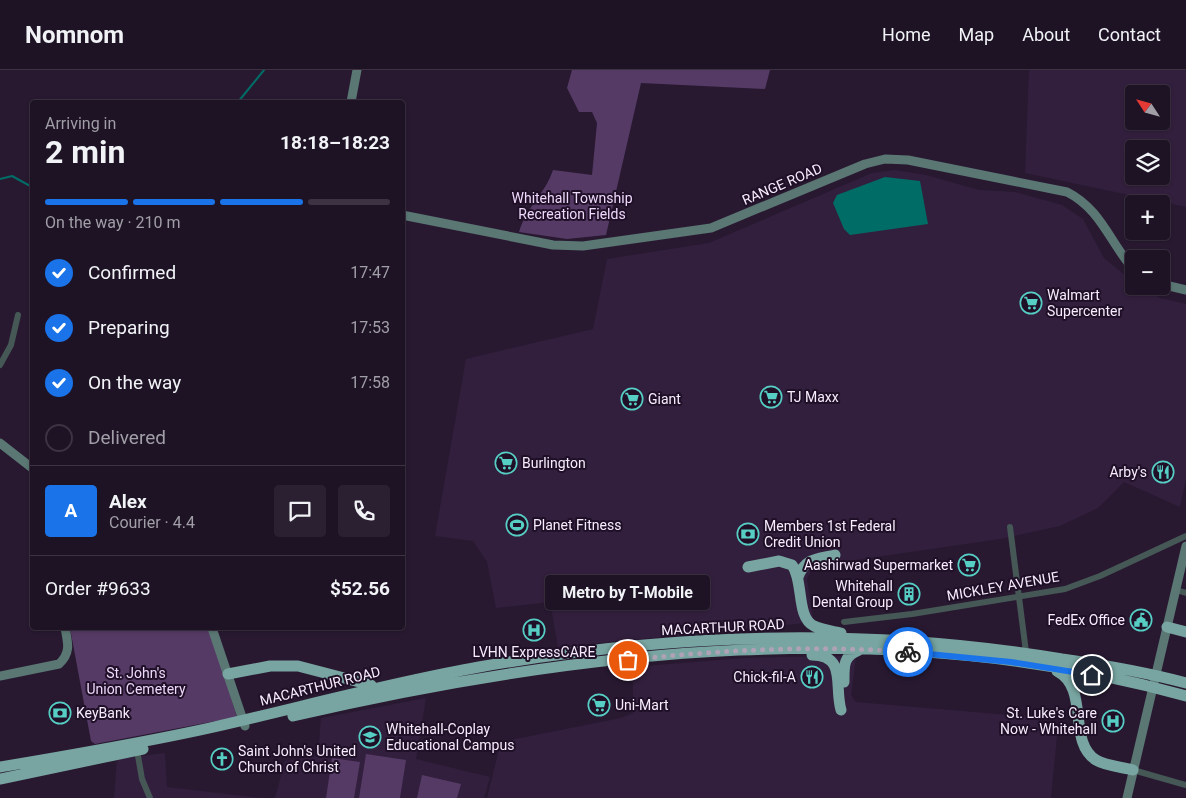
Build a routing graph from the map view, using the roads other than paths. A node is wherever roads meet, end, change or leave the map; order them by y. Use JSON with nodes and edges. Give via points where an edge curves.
{"nodes":[{"id":1,"x":357,"y":70,"type":"edge"},
{"id":2,"x":351,"y":100,"type":"edge"},
{"id":3,"x":405,"y":216,"type":"edge"},
{"id":4,"x":1125,"y":257,"type":"edge"},
{"id":5,"x":1170,"y":286,"type":"edge"},
{"id":6,"x":1186,"y":290,"type":"edge"},
{"id":7,"x":18,"y":315,"type":"dead end"},
{"id":8,"x":0,"y":365,"type":"edge"},
{"id":9,"x":0,"y":442,"type":"edge"},
{"id":10,"x":30,"y":466,"type":"edge"},
{"id":11,"x":1010,"y":527,"type":"dead end"},
{"id":12,"x":1186,"y":536,"type":"edge"},
{"id":13,"x":1186,"y":546,"type":"edge"},
{"id":14,"x":835,"y":555,"type":"dead end"},
{"id":15,"x":748,"y":567,"type":"dead end"},
{"id":16,"x":798,"y":577,"type":"junction"},
{"id":17,"x":1176,"y":590,"type":"junction"},
{"id":18,"x":1186,"y":594,"type":"edge"},
{"id":19,"x":1019,"y":597,"type":"junction"},
{"id":20,"x":844,"y":622,"type":"dead end"},
{"id":21,"x":1167,"y":627,"type":"junction"},
{"id":22,"x":65,"y":630,"type":"edge"},
{"id":23,"x":213,"y":630,"type":"edge"},
{"id":24,"x":1186,"y":632,"type":"edge"},
{"id":25,"x":852,"y":638,"type":"junction"},
{"id":26,"x":783,"y":649,"type":"junction"},
{"id":27,"x":860,"y":650,"type":"junction"},
{"id":28,"x":1026,"y":652,"type":"junction"},
{"id":29,"x":1051,"y":668,"type":"junction"},
{"id":30,"x":228,"y":674,"type":"junction"},
{"id":31,"x":1156,"y":675,"type":"junction"},
{"id":32,"x":0,"y":676,"type":"edge"},
{"id":33,"x":1186,"y":683,"type":"edge"},
{"id":34,"x":391,"y":684,"type":"junction"},
{"id":35,"x":1153,"y":688,"type":"junction"},
{"id":36,"x":1186,"y":696,"type":"edge"},
{"id":37,"x":244,"y":723,"type":"junction"},
{"id":38,"x":137,"y":750,"type":"junction"},
{"id":39,"x":0,"y":767,"type":"edge"},
{"id":40,"x":1134,"y":770,"type":"junction"},
{"id":41,"x":0,"y":778,"type":"edge"},
{"id":42,"x":1186,"y":785,"type":"edge"},
{"id":43,"x":150,"y":798,"type":"edge"},
{"id":44,"x":1127,"y":798,"type":"edge"}],
"edges":[{"from":1,"to":2,"type":"street"},
{"from":3,"to":4,"type":"street","name":"RANGE ROAD","via":[[553,245],[583,246],[711,228],[865,164],[896,159],[1066,192],[1082,200],[1096,214]]},
{"from":5,"to":6,"type":"street"},
{"from":7,"to":8,"type":"street","via":[[11,346]]},
{"from":9,"to":10,"type":"street"},
{"from":11,"to":19,"type":"street"},
{"from":12,"to":19,"type":"street","name":"MICKLEY AVENUE","via":[[1083,583]]},
{"from":13,"to":17,"type":"street"},
{"from":14,"to":16,"type":"highway","via":[[809,560]]},
{"from":15,"to":16,"type":"highway","via":[[783,561],[792,565]]},
{"from":16,"to":25,"type":"highway","via":[[804,614],[810,624]]},
{"from":17,"to":18,"type":"street"},
{"from":17,"to":21,"type":"street"},
{"from":19,"to":20,"type":"street","name":"MICKLEY AVENUE"},
{"from":19,"to":28,"type":"street"},
{"from":21,"to":24,"type":"highway"},
{"from":21,"to":31,"type":"street"},
{"from":22,"to":32,"type":"street","via":[[69,647],[67,657],[59,664]]},
{"from":23,"to":30,"type":"street"},
{"from":25,"to":28,"type":"highway","name":"MACARTHUR ROAD"},
{"from":25,"to":34,"type":"highway","name":"MACARTHUR ROAD","via":[[737,639],[634,648],[501,664]]},
{"from":26,"to":27,"type":"highway","name":"MACARTHUR ROAD"},
{"from":26,"to":27,"type":"highway","via":[[794,654],[824,656],[833,661],[841,710],[846,660]]},
{"from":26,"to":37,"type":"highway","name":"MACARTHUR ROAD","via":[[685,654],[515,673]]},
{"from":27,"to":29,"type":"highway","name":"MACARTHUR ROAD","via":[[967,657]]},
{"from":28,"to":31,"type":"highway","name":"MACARTHUR ROAD"},
{"from":29,"to":35,"type":"highway","name":"MACARTHUR ROAD"},
{"from":29,"to":40,"type":"highway","via":[[1071,683],[1082,740],[1089,753],[1100,762]]},
{"from":30,"to":34,"type":"highway","via":[[270,666],[291,666],[364,685]]},
{"from":30,"to":37,"type":"street"},
{"from":31,"to":33,"type":"highway","name":"MACARTHUR ROAD"},
{"from":31,"to":35,"type":"street"},
{"from":34,"to":37,"type":"highway","name":"MACARTHUR ROAD"},
{"from":35,"to":36,"type":"highway","name":"MACARTHUR ROAD"},
{"from":35,"to":40,"type":"street"},
{"from":37,"to":38,"type":"highway","name":"MACARTHUR ROAD"},
{"from":37,"to":39,"type":"highway","name":"MACARTHUR ROAD"},
{"from":38,"to":41,"type":"highway","name":"MACARTHUR ROAD"},
{"from":38,"to":43,"type":"street","via":[[142,779]]},
{"from":40,"to":42,"type":"street"},
{"from":40,"to":44,"type":"street"}]}
